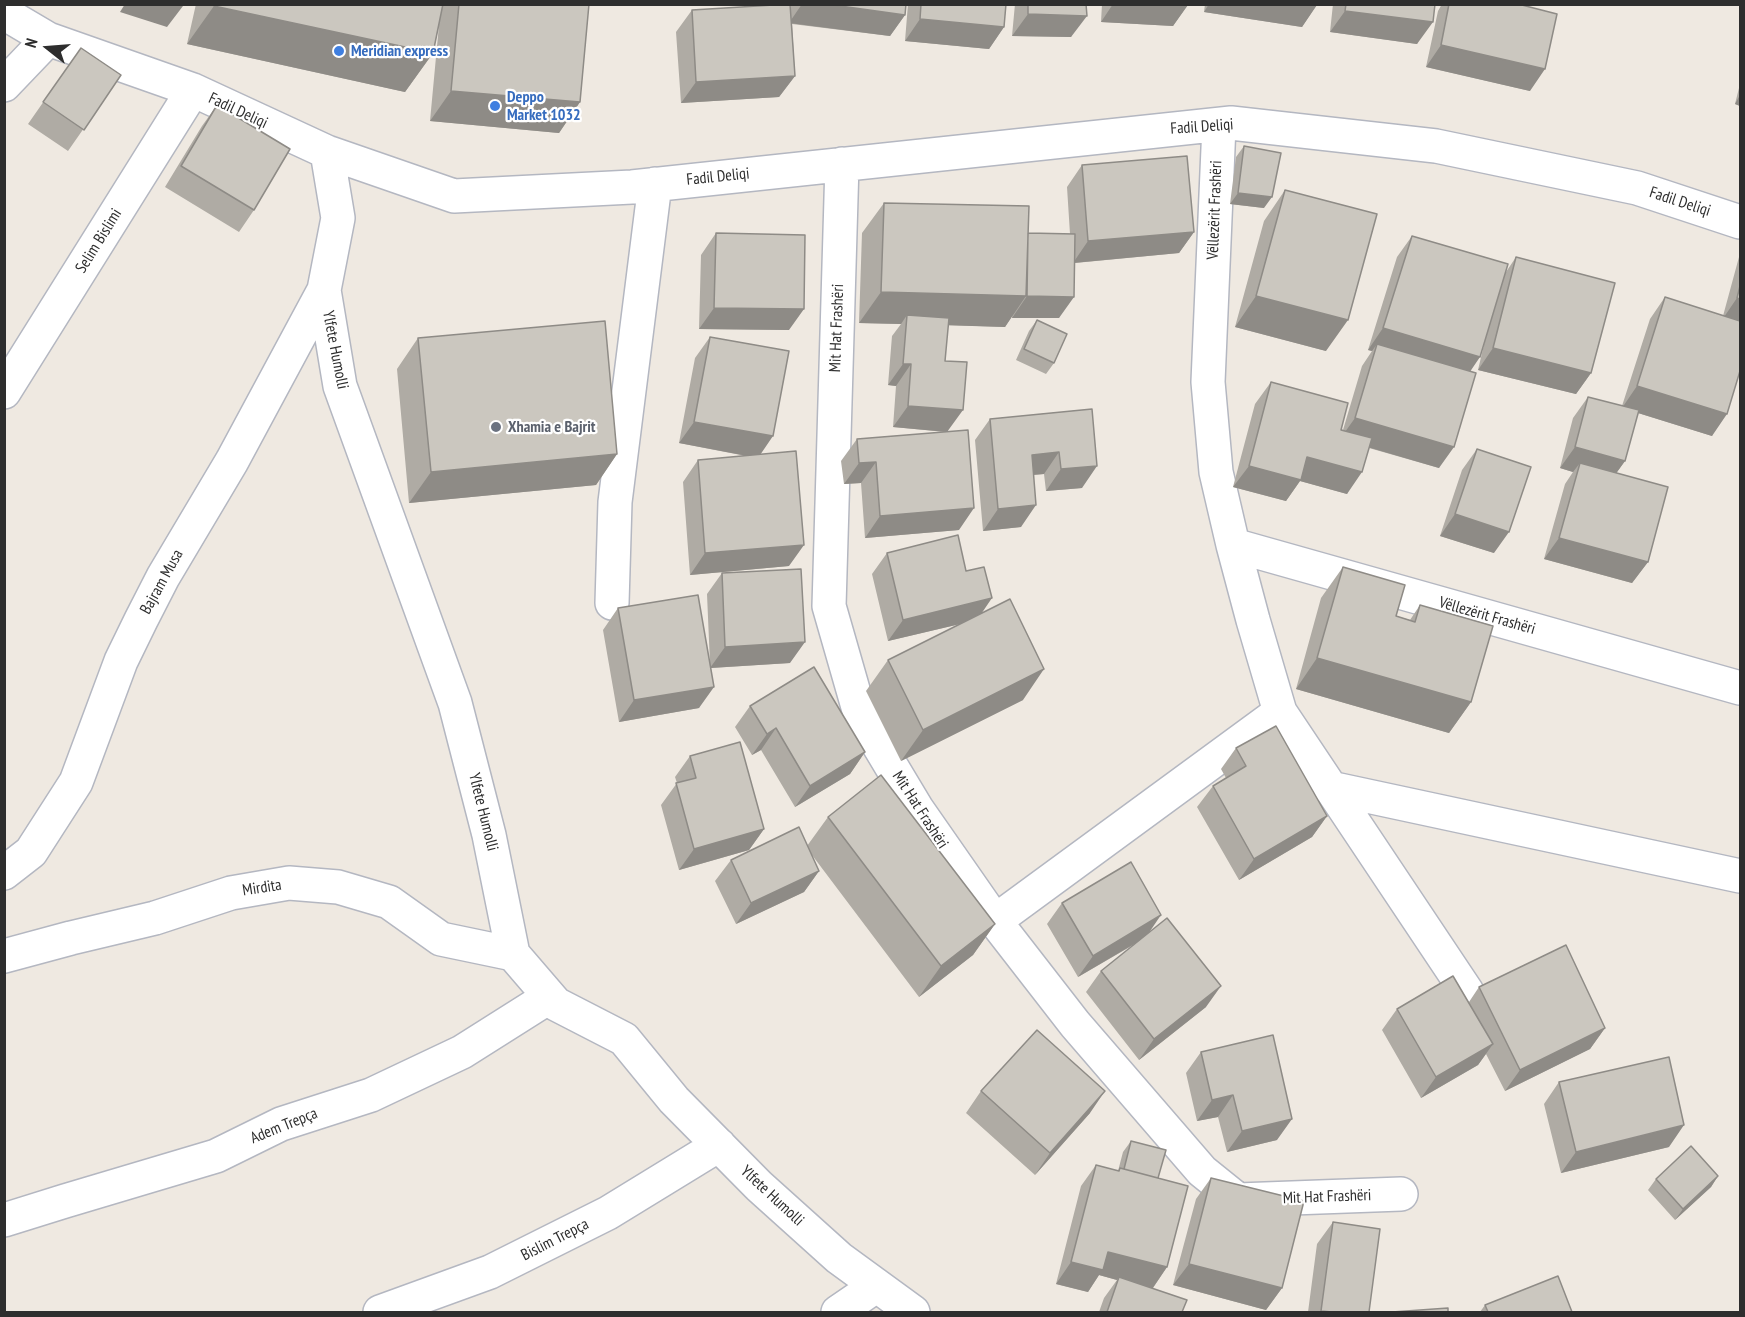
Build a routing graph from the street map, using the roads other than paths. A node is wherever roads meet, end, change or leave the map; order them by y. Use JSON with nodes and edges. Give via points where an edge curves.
{"nodes":[{"id":1,"x":4,"y":13,"type":"edge"},
{"id":2,"x":48,"y":39,"type":"junction"},
{"id":3,"x":4,"y":85,"type":"edge"},
{"id":4,"x":193,"y":90,"type":"junction"},
{"id":5,"x":1219,"y":124,"type":"junction"},
{"id":6,"x":327,"y":152,"type":"junction"},
{"id":7,"x":842,"y":164,"type":"junction"},
{"id":8,"x":655,"y":184,"type":"junction"},
{"id":9,"x":1740,"y":222,"type":"edge"},
{"id":10,"x":324,"y":290,"type":"junction"},
{"id":11,"x":4,"y":392,"type":"edge"},
{"id":12,"x":1233,"y":545,"type":"junction"},
{"id":13,"x":612,"y":603,"type":"dead end"},
{"id":14,"x":1740,"y":688,"type":"edge"},
{"id":15,"x":1280,"y":712,"type":"junction"},
{"id":16,"x":1330,"y":788,"type":"junction"},
{"id":17,"x":4,"y":873,"type":"edge"},
{"id":18,"x":1740,"y":876,"type":"edge"},
{"id":19,"x":995,"y":921,"type":"junction"},
{"id":20,"x":513,"y":954,"type":"junction"},
{"id":21,"x":4,"y":956,"type":"edge"},
{"id":22,"x":1467,"y":992,"type":"dead end"},
{"id":23,"x":549,"y":997,"type":"junction"},
{"id":24,"x":719,"y":1145,"type":"junction"},
{"id":25,"x":1401,"y":1194,"type":"dead end"},
{"id":26,"x":4,"y":1221,"type":"edge"},
{"id":27,"x":876,"y":1286,"type":"junction"},
{"id":28,"x":380,"y":1312,"type":"edge"},
{"id":29,"x":837,"y":1312,"type":"edge"},
{"id":30,"x":913,"y":1312,"type":"edge"}],
"edges":[{"from":1,"to":2,"type":"street","name":"Fadil Deliqi"},
{"from":2,"to":3,"type":"street"},
{"from":2,"to":4,"type":"street","name":"Fadil Deliqi"},
{"from":4,"to":6,"type":"street","name":"Fadil Deliqi"},
{"from":4,"to":11,"type":"street","name":"Selim Bislimi"},
{"from":5,"to":7,"type":"street","name":"Fadil Deliqi"},
{"from":5,"to":9,"type":"street","name":"Fadil Deliqi","via":[[1436,146],[1637,188]]},
{"from":5,"to":12,"type":"street","name":"Vëllezërit Frashëri","via":[[1208,382],[1216,472]]},
{"from":6,"to":8,"type":"street","name":"Fadil Deliqi","via":[[454,196]]},
{"from":6,"to":10,"type":"street","name":"Ylfete Humolli","via":[[338,218]]},
{"from":7,"to":8,"type":"street","name":"Fadil Deliqi"},
{"from":7,"to":19,"type":"street","name":"Mit Hat Frashëri","via":[[829,606],[860,714],[917,809]]},
{"from":8,"to":13,"type":"street","via":[[615,502]]},
{"from":10,"to":17,"type":"street","name":"Bajram Musa","via":[[136,630],[76,782],[31,852]]},
{"from":10,"to":20,"type":"street","name":"Ylfete Humolli","via":[[340,386],[455,703],[489,835]]},
{"from":12,"to":14,"type":"street","name":"Vëllezërit Frashëri"},
{"from":12,"to":15,"type":"street","name":"Vëllezërit Frashëri"},
{"from":15,"to":16,"type":"street","name":"Vëllezërit Frashëri"},
{"from":15,"to":19,"type":"street"},
{"from":16,"to":18,"type":"street"},
{"from":16,"to":22,"type":"street","name":"Vëllezërit Frashëri"},
{"from":19,"to":25,"type":"street","name":"Mit Hat Frashëri","via":[[1075,1024],[1194,1162],[1238,1200]]},
{"from":20,"to":21,"type":"street","name":"Mirdita","via":[[441,939],[389,902],[338,887],[289,883],[231,893],[155,918]]},
{"from":20,"to":23,"type":"street","name":"Ylfete Humolli"},
{"from":23,"to":24,"type":"street","name":"Ylfete Humolli","via":[[624,1039],[674,1100]]},
{"from":23,"to":26,"type":"street","name":"Adem Trepça","via":[[462,1052],[370,1095],[281,1124],[216,1156]]},
{"from":24,"to":27,"type":"street","name":"Ylfete Humolli","via":[[839,1258]]},
{"from":24,"to":28,"type":"street","name":"Bislim Trepça","via":[[608,1214],[490,1272]]},
{"from":27,"to":29,"type":"street"},
{"from":27,"to":30,"type":"street","name":"Ylfete Humolli"}]}
